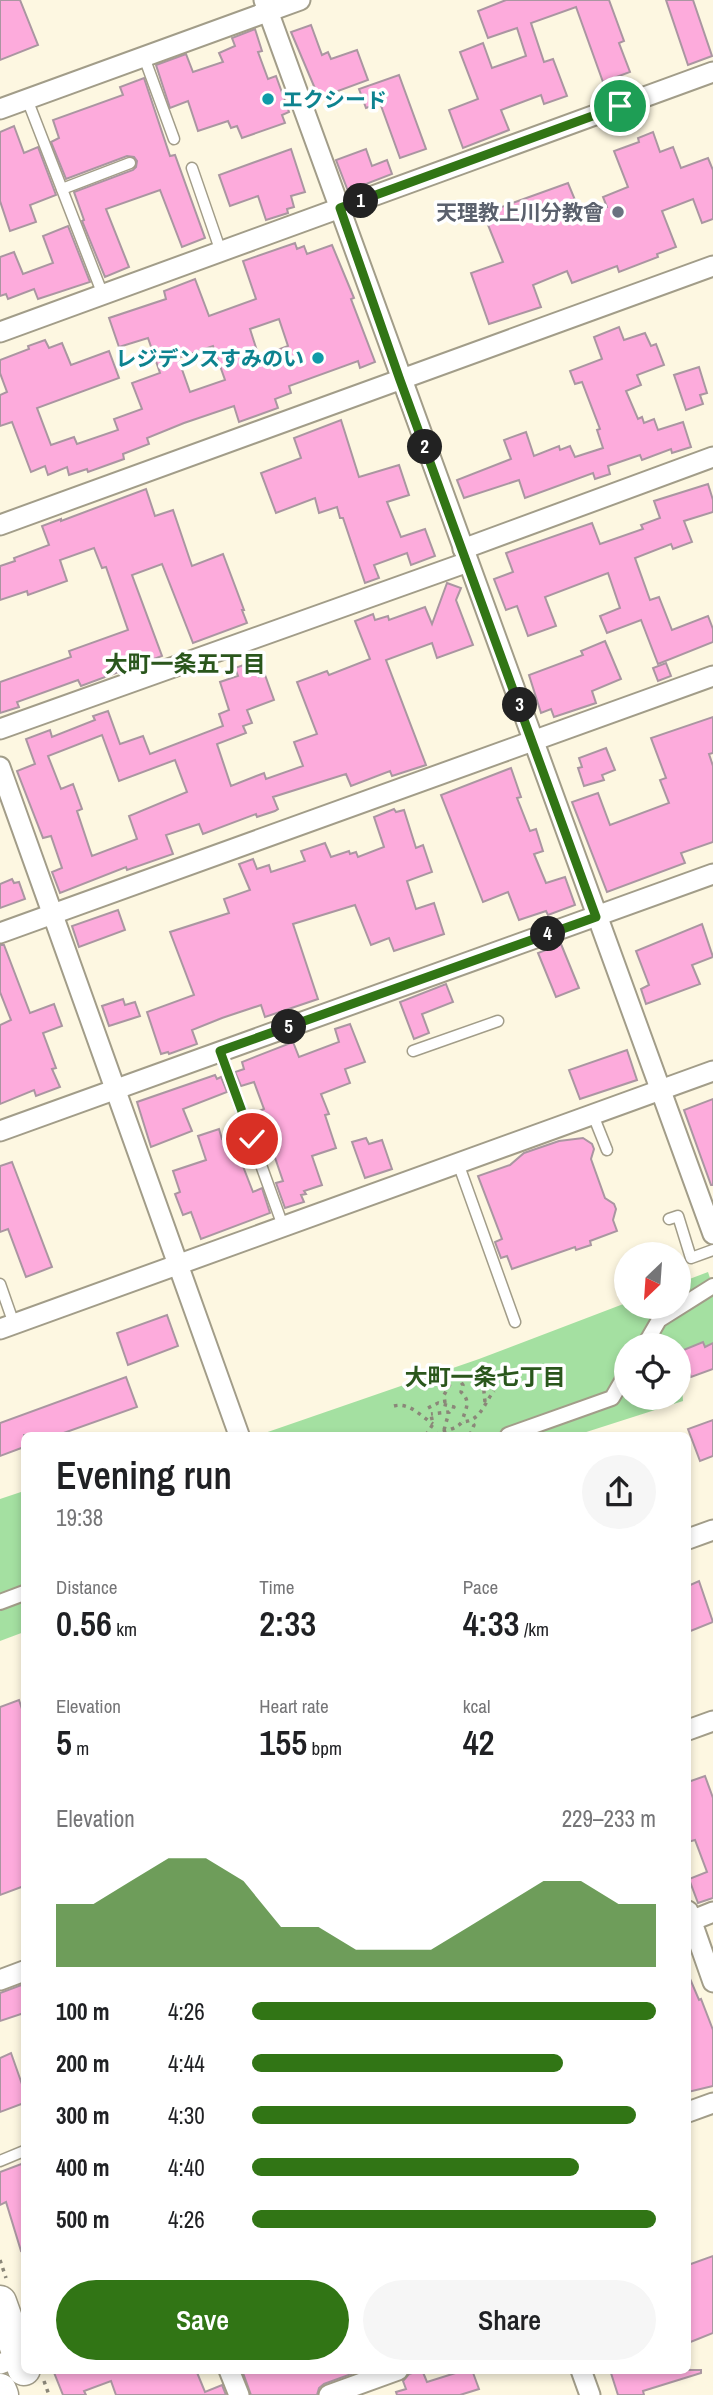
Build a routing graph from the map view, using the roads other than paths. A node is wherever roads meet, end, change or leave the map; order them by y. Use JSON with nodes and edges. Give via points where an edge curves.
{"nodes":[{"id":1,"x":300,"y":0,"type":"edge"},
{"id":2,"x":266,"y":6,"type":"edge"},
{"id":3,"x":144,"y":57,"type":"junction"},
{"id":4,"x":713,"y":72,"type":"edge"},
{"id":5,"x":27,"y":99,"type":"junction"},
{"id":6,"x":0,"y":109,"type":"edge"},
{"id":7,"x":174,"y":139,"type":"dead end"},
{"id":8,"x":130,"y":163,"type":"dead end"},
{"id":9,"x":192,"y":168,"type":"dead end"},
{"id":10,"x":62,"y":189,"type":"junction"},
{"id":11,"x":340,"y":208,"type":"junction"},
{"id":12,"x":221,"y":252,"type":"junction"},
{"id":13,"x":713,"y":266,"type":"edge"},
{"id":14,"x":103,"y":295,"type":"junction"},
{"id":15,"x":0,"y":332,"type":"edge"},
{"id":16,"x":400,"y":380,"type":"junction"},
{"id":17,"x":713,"y":457,"type":"edge"},
{"id":18,"x":0,"y":525,"type":"edge"},
{"id":19,"x":465,"y":556,"type":"junction"},
{"id":20,"x":713,"y":676,"type":"edge"},
{"id":21,"x":0,"y":729,"type":"edge"},
{"id":22,"x":533,"y":742,"type":"junction"},
{"id":23,"x":0,"y":767,"type":"edge"},
{"id":24,"x":713,"y":874,"type":"edge"},
{"id":25,"x":51,"y":914,"type":"junction"},
{"id":26,"x":596,"y":917,"type":"junction"},
{"id":27,"x":0,"y":933,"type":"edge"},
{"id":28,"x":498,"y":1021,"type":"dead end"},
{"id":29,"x":220,"y":1051,"type":"junction"},
{"id":30,"x":413,"y":1051,"type":"dead end"},
{"id":31,"x":713,"y":1071,"type":"edge"},
{"id":32,"x":116,"y":1089,"type":"junction"},
{"id":33,"x":660,"y":1091,"type":"junction"},
{"id":34,"x":593,"y":1115,"type":"junction"},
{"id":35,"x":0,"y":1131,"type":"edge"},
{"id":36,"x":607,"y":1150,"type":"dead end"},
{"id":37,"x":458,"y":1163,"type":"junction"},
{"id":38,"x":669,"y":1219,"type":"dead end"},
{"id":39,"x":283,"y":1226,"type":"junction"},
{"id":40,"x":713,"y":1234,"type":"edge"},
{"id":41,"x":713,"y":1250,"type":"edge"},
{"id":42,"x":178,"y":1263,"type":"junction"},
{"id":43,"x":0,"y":1284,"type":"edge"},
{"id":44,"x":713,"y":1286,"type":"edge"},
{"id":45,"x":515,"y":1322,"type":"dead end"},
{"id":46,"x":7,"y":1327,"type":"edge"},
{"id":47,"x":651,"y":1333,"type":"edge"},
{"id":48,"x":614,"y":1395,"type":"edge"},
{"id":49,"x":239,"y":1432,"type":"edge"},
{"id":50,"x":516,"y":1432,"type":"edge"},
{"id":51,"x":713,"y":1530,"type":"edge"},
{"id":52,"x":691,"y":1538,"type":"edge"},
{"id":53,"x":21,"y":1594,"type":"edge"},
{"id":54,"x":0,"y":1601,"type":"edge"},
{"id":55,"x":713,"y":1721,"type":"edge"},
{"id":56,"x":691,"y":1729,"type":"edge"},
{"id":57,"x":713,"y":1912,"type":"edge"},
{"id":58,"x":691,"y":1918,"type":"edge"},
{"id":59,"x":691,"y":1923,"type":"edge"},
{"id":60,"x":21,"y":1972,"type":"edge"},
{"id":61,"x":0,"y":1980,"type":"edge"},
{"id":62,"x":713,"y":1982,"type":"edge"},
{"id":63,"x":713,"y":2103,"type":"edge"},
{"id":64,"x":691,"y":2111,"type":"edge"},
{"id":65,"x":21,"y":2152,"type":"edge"},
{"id":66,"x":0,"y":2161,"type":"edge"},
{"id":67,"x":0,"y":2302,"type":"edge"},
{"id":68,"x":19,"y":2363,"type":"edge"},
{"id":69,"x":24,"y":2374,"type":"edge"},
{"id":70,"x":231,"y":2374,"type":"edge"},
{"id":71,"x":387,"y":2374,"type":"edge"},
{"id":72,"x":582,"y":2374,"type":"edge"},
{"id":73,"x":0,"y":2390,"type":"edge"},
{"id":74,"x":2,"y":2395,"type":"edge"},
{"id":75,"x":34,"y":2395,"type":"edge"},
{"id":76,"x":239,"y":2395,"type":"edge"},
{"id":77,"x":329,"y":2395,"type":"edge"},
{"id":78,"x":590,"y":2395,"type":"edge"}],
"edges":[{"from":1,"to":2,"type":"street"},
{"from":2,"to":3,"type":"street"},
{"from":2,"to":11,"type":"street"},
{"from":3,"to":5,"type":"street"},
{"from":3,"to":7,"type":"lane"},
{"from":4,"to":11,"type":"street"},
{"from":5,"to":6,"type":"street"},
{"from":5,"to":10,"type":"lane"},
{"from":8,"to":10,"type":"lane"},
{"from":9,"to":12,"type":"lane"},
{"from":10,"to":14,"type":"lane"},
{"from":11,"to":12,"type":"street"},
{"from":11,"to":16,"type":"street"},
{"from":12,"to":14,"type":"street"},
{"from":13,"to":16,"type":"street"},
{"from":14,"to":15,"type":"street"},
{"from":16,"to":18,"type":"street"},
{"from":16,"to":19,"type":"street"},
{"from":17,"to":19,"type":"street"},
{"from":19,"to":21,"type":"street"},
{"from":19,"to":22,"type":"street"},
{"from":20,"to":22,"type":"street"},
{"from":22,"to":25,"type":"street"},
{"from":22,"to":26,"type":"street"},
{"from":23,"to":25,"type":"street"},
{"from":24,"to":26,"type":"street"},
{"from":25,"to":27,"type":"street"},
{"from":25,"to":32,"type":"street"},
{"from":26,"to":29,"type":"street"},
{"from":26,"to":33,"type":"street"},
{"from":28,"to":30,"type":"lane"},
{"from":29,"to":32,"type":"street"},
{"from":29,"to":39,"type":"lane"},
{"from":31,"to":33,"type":"street"},
{"from":32,"to":35,"type":"street"},
{"from":32,"to":42,"type":"street"},
{"from":33,"to":34,"type":"street"},
{"from":33,"to":40,"type":"street"},
{"from":34,"to":36,"type":"lane"},
{"from":34,"to":37,"type":"street"},
{"from":37,"to":39,"type":"street"},
{"from":37,"to":45,"type":"lane"},
{"from":38,"to":41,"type":"lane","via":[[678,1216],[691,1258]]},
{"from":39,"to":42,"type":"street"},
{"from":42,"to":46,"type":"street"},
{"from":42,"to":49,"type":"street"},
{"from":43,"to":46,"type":"lane"},
{"from":44,"to":47,"type":"street","via":[[659,1320]]},
{"from":48,"to":50,"type":"street"},
{"from":51,"to":52,"type":"street"},
{"from":53,"to":54,"type":"street"},
{"from":55,"to":56,"type":"street"},
{"from":57,"to":58,"type":"street"},
{"from":59,"to":62,"type":"street"},
{"from":60,"to":61,"type":"street"},
{"from":63,"to":64,"type":"street"},
{"from":65,"to":66,"type":"lane"},
{"from":67,"to":68,"type":"main road"},
{"from":69,"to":75,"type":"main road"},
{"from":70,"to":76,"type":"street"},
{"from":71,"to":77,"type":"street"},
{"from":72,"to":78,"type":"street"},
{"from":73,"to":74,"type":"main road"}]}
